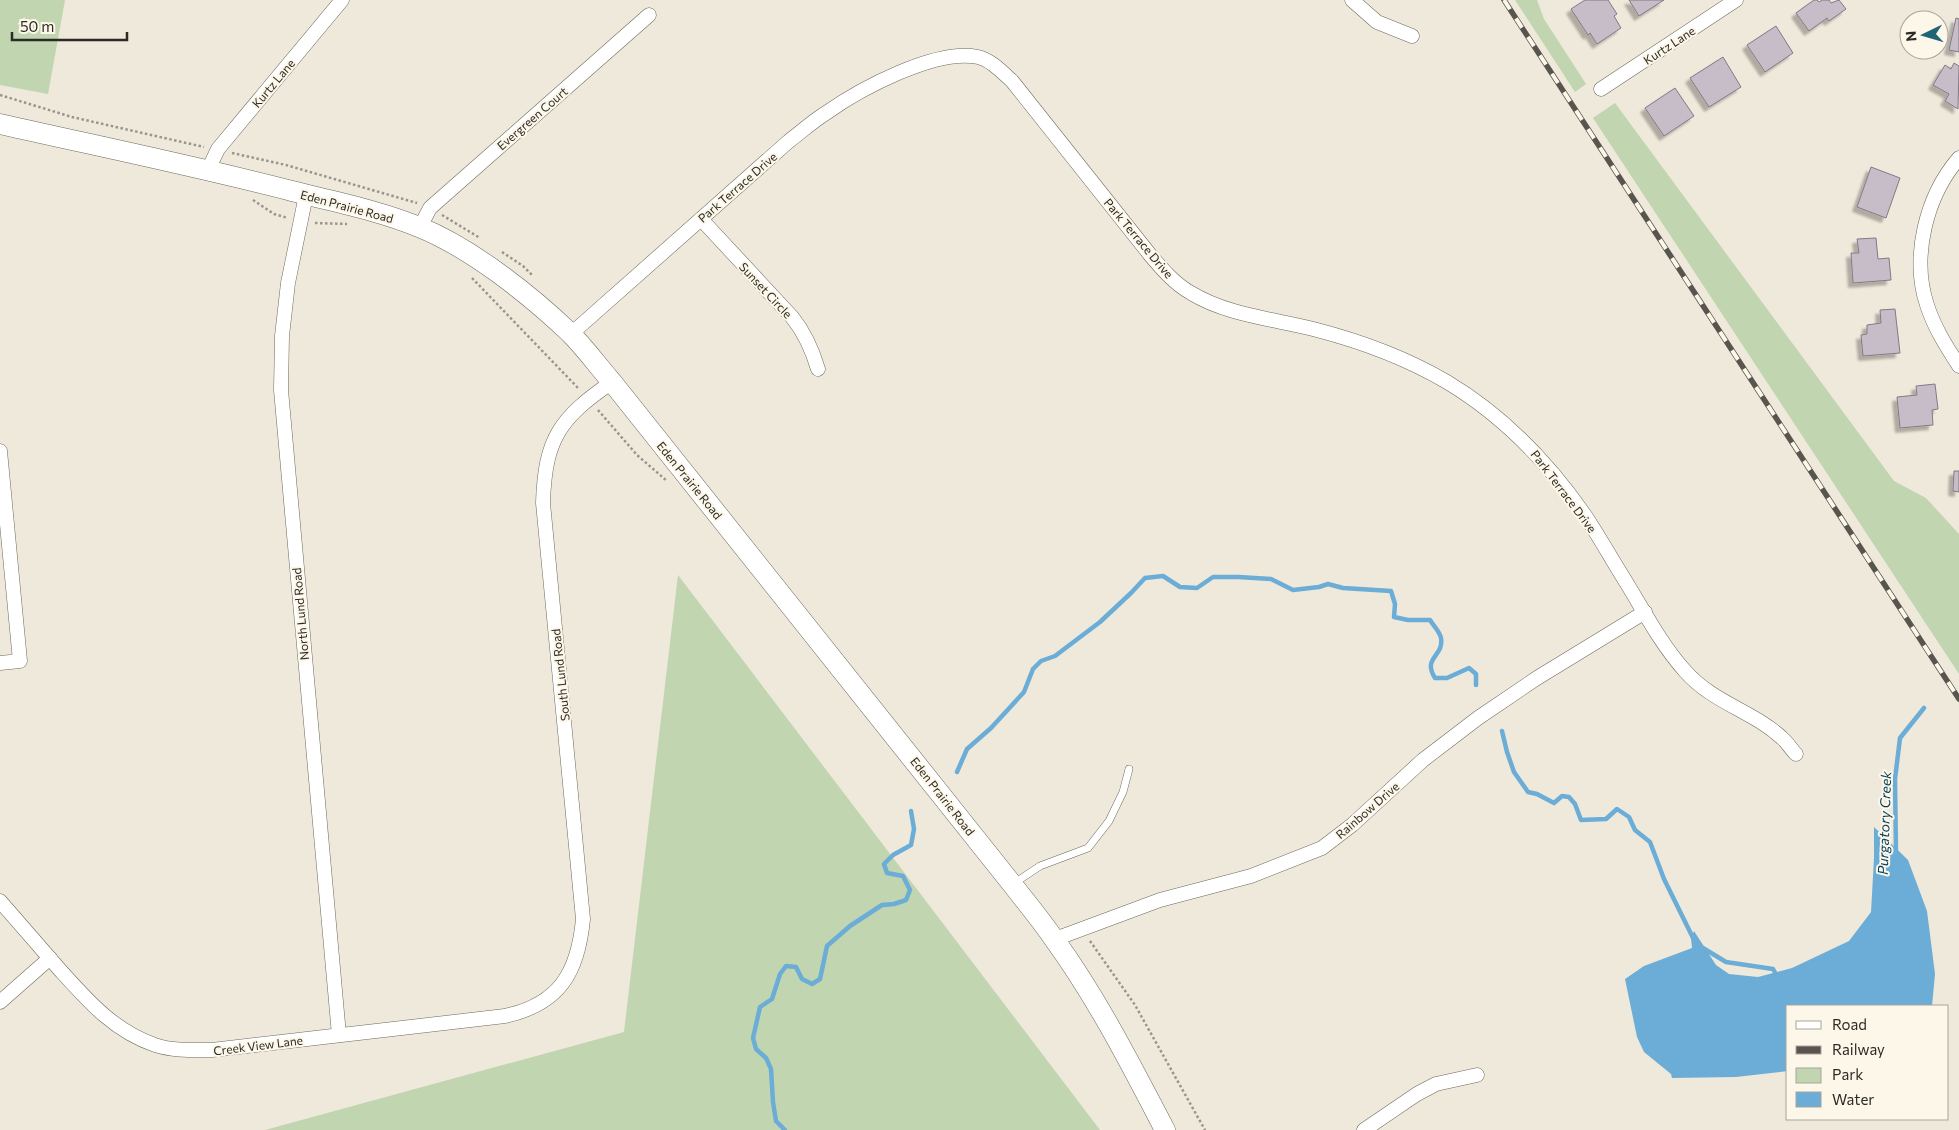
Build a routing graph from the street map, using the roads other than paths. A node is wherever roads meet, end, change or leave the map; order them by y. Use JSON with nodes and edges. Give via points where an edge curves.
{"nodes":[{"id":1,"x":342,"y":0,"type":"edge"},
{"id":2,"x":1352,"y":0,"type":"edge"},
{"id":3,"x":1736,"y":0,"type":"edge"},
{"id":4,"x":650,"y":15,"type":"dead end"},
{"id":5,"x":1412,"y":36,"type":"dead end"},
{"id":6,"x":1601,"y":89,"type":"dead end"},
{"id":7,"x":0,"y":124,"type":"edge"},
{"id":8,"x":1959,"y":158,"type":"edge"},
{"id":9,"x":208,"y":170,"type":"junction"},
{"id":10,"x":306,"y":195,"type":"junction"},
{"id":11,"x":701,"y":219,"type":"junction"},
{"id":12,"x":420,"y":227,"type":"junction"},
{"id":13,"x":570,"y":334,"type":"junction"},
{"id":14,"x":1959,"y":366,"type":"edge"},
{"id":15,"x":818,"y":369,"type":"dead end"},
{"id":16,"x":612,"y":382,"type":"junction"},
{"id":17,"x":0,"y":451,"type":"edge"},
{"id":18,"x":1645,"y":612,"type":"junction"},
{"id":19,"x":0,"y":663,"type":"edge"},
{"id":20,"x":1796,"y":754,"type":"dead end"},
{"id":21,"x":1129,"y":769,"type":"dead end"},
{"id":22,"x":1012,"y":884,"type":"junction"},
{"id":23,"x":0,"y":901,"type":"edge"},
{"id":24,"x":1055,"y":939,"type":"junction"},
{"id":25,"x":50,"y":958,"type":"junction"},
{"id":26,"x":558,"y":989,"type":"joint"},
{"id":27,"x":0,"y":1002,"type":"edge"},
{"id":28,"x":339,"y":1035,"type":"junction"},
{"id":29,"x":1477,"y":1075,"type":"dead end"},
{"id":30,"x":1165,"y":1130,"type":"edge"},
{"id":31,"x":1364,"y":1130,"type":"edge"}],
"edges":[{"from":1,"to":9,"type":"street","name":"Kurtz Lane","via":[[218,150]]},
{"from":2,"to":5,"type":"street","via":[[1377,22]]},
{"from":3,"to":6,"type":"street","name":"Kurtz Lane"},
{"from":4,"to":12,"type":"street","name":"Evergreen Court","via":[[430,208]]},
{"from":7,"to":9,"type":"main road","name":"Eden Prairie Road"},
{"from":8,"to":14,"type":"street","via":[[1939,189],[1928,217],[1921,250],[1921,278],[1926,304],[1938,333]]},
{"from":9,"to":10,"type":"main road","name":"Eden Prairie Road"},
{"from":10,"to":12,"type":"main road","name":"Eden Prairie Road","via":[[373,210]]},
{"from":10,"to":28,"type":"street","name":"North Lund Road","via":[[288,283],[282,336],[281,390]]},
{"from":11,"to":13,"type":"street","name":"Park Terrace Drive"},
{"from":11,"to":15,"type":"street","name":"Sunset Circle","via":[[792,317],[813,350]]},
{"from":11,"to":18,"type":"street","name":"Park Terrace Drive","via":[[825,113],[864,90],[939,58],[958,55],[980,58],[997,67],[1012,81],[1151,256],[1170,277],[1191,293],[1215,305],[1361,342],[1406,360],[1448,382],[1524,440],[1584,514]]},
{"from":12,"to":13,"type":"main road","name":"Eden Prairie Road","via":[[509,280]]},
{"from":13,"to":16,"type":"main road","name":"Eden Prairie Road"},
{"from":16,"to":22,"type":"main road","name":"Eden Prairie Road"},
{"from":16,"to":26,"type":"street","name":"South Lund Road","via":[[578,407],[561,426],[549,451],[544,477],[543,503],[583,919],[581,944],[572,969]]},
{"from":17,"to":19,"type":"street","via":[[20,661]]},
{"from":18,"to":20,"type":"street","name":"Park Terrace Drive","via":[[1666,648],[1686,673],[1711,694],[1783,738]]},
{"from":18,"to":24,"type":"street","name":"Rainbow Drive","via":[[1545,672],[1478,718],[1423,760],[1322,848],[1252,876],[1160,900]]},
{"from":21,"to":22,"type":"lane","via":[[1123,792],[1109,821],[1088,848],[1040,866]]},
{"from":22,"to":24,"type":"main road","name":"Eden Prairie Road"},
{"from":23,"to":25,"type":"street","name":"Creek View Lane"},
{"from":24,"to":30,"type":"main road","name":"Eden Prairie Road","via":[[1125,1053]]},
{"from":25,"to":27,"type":"street"},
{"from":25,"to":28,"type":"street","name":"Creek View Lane","via":[[108,1020],[156,1046],[212,1050]]},
{"from":26,"to":28,"type":"street","name":"Creek View Lane","via":[[525,1012]]},
{"from":29,"to":31,"type":"street","via":[[1436,1084]]}]}
